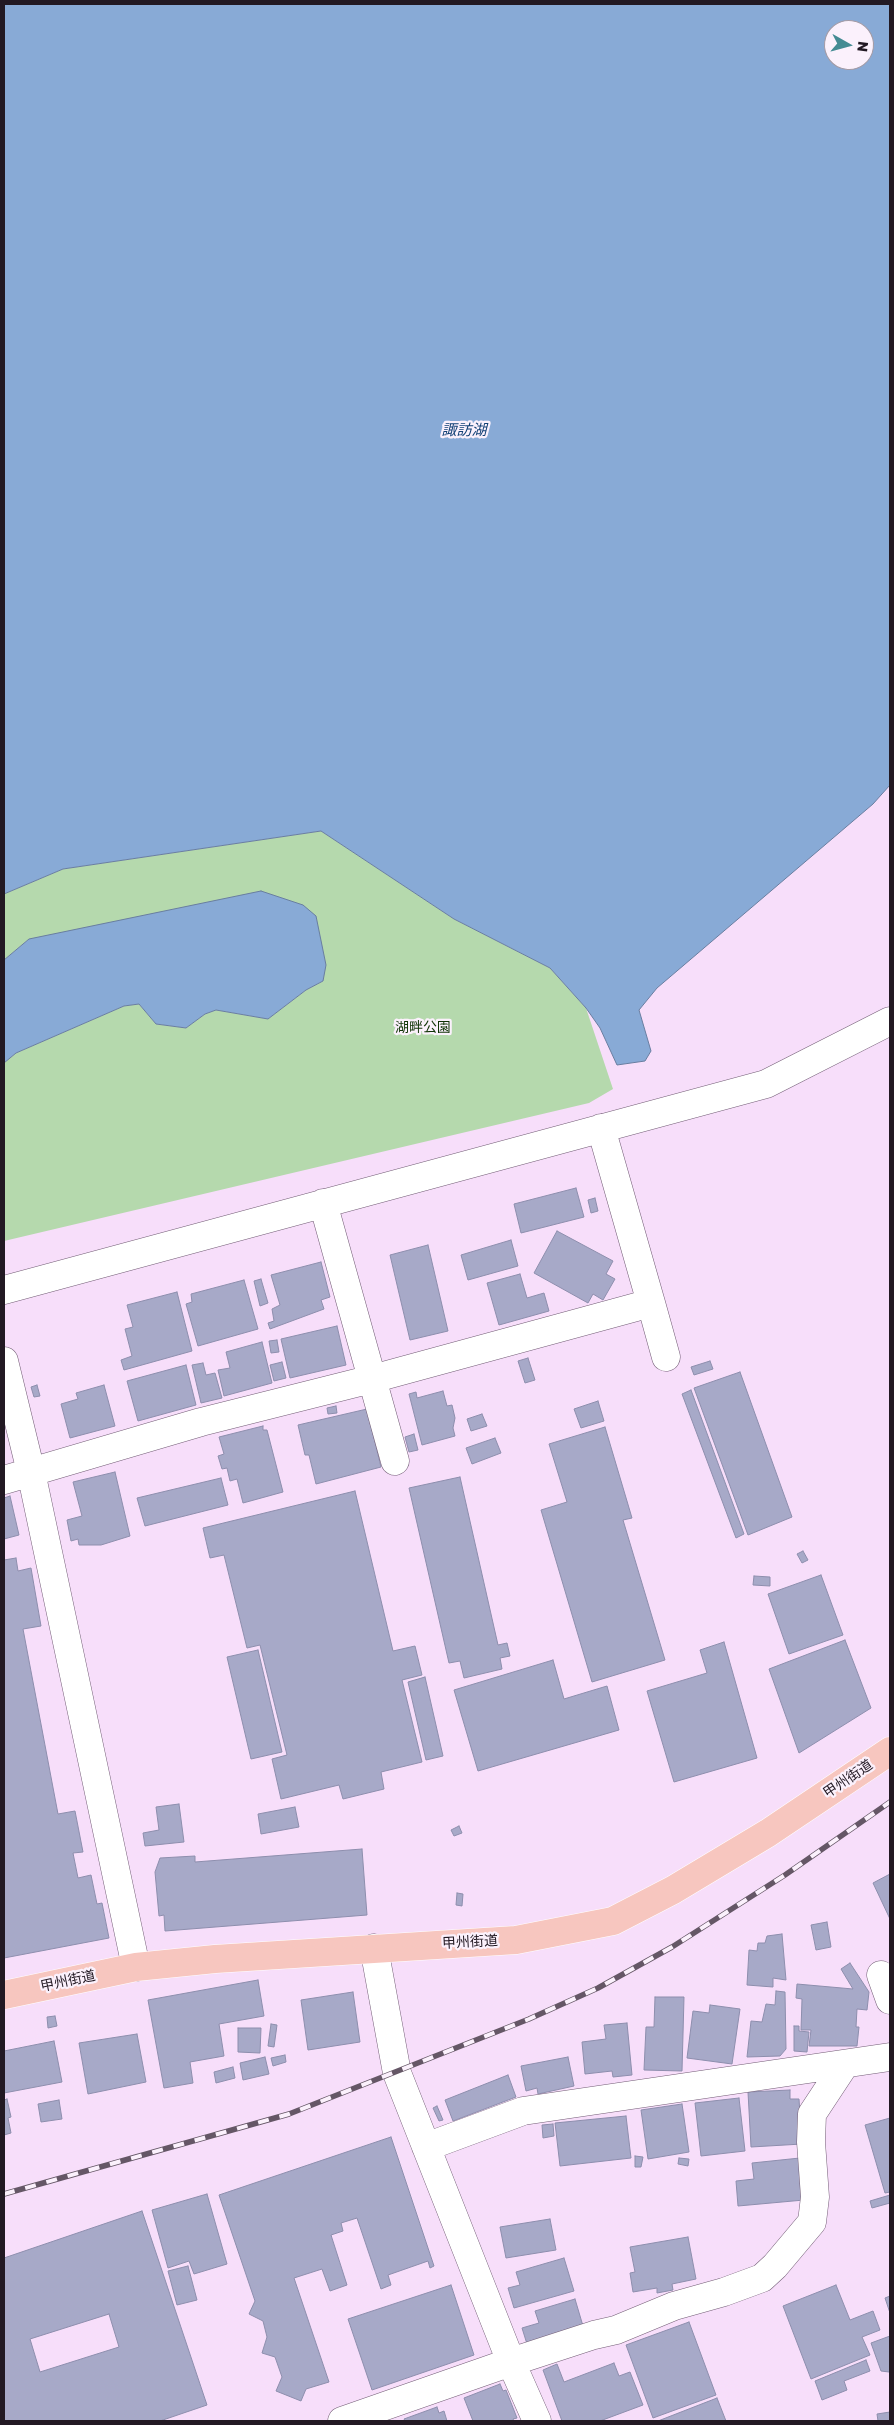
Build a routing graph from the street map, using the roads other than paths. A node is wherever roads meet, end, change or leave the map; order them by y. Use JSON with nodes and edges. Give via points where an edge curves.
{"nodes":[{"id":1,"x":890,"y":1021,"type":"edge"},
{"id":2,"x":601,"y":1128,"type":"junction"},
{"id":3,"x":323,"y":1203,"type":"junction"},
{"id":4,"x":4,"y":1290,"type":"edge"},
{"id":5,"x":651,"y":1303,"type":"junction"},
{"id":6,"x":666,"y":1357,"type":"dead end"},
{"id":7,"x":4,"y":1361,"type":"edge"},
{"id":8,"x":372,"y":1379,"type":"junction"},
{"id":9,"x":395,"y":1461,"type":"dead end"},
{"id":10,"x":31,"y":1472,"type":"junction"},
{"id":11,"x":4,"y":1480,"type":"edge"},
{"id":12,"x":890,"y":1751,"type":"edge"},
{"id":13,"x":374,"y":1948,"type":"junction"},
{"id":14,"x":136,"y":1967,"type":"junction"},
{"id":15,"x":4,"y":1995,"type":"edge"},
{"id":16,"x":890,"y":2057,"type":"edge"},
{"id":17,"x":845,"y":2064,"type":"junction"},
{"id":18,"x":426,"y":2147,"type":"junction"},
{"id":19,"x":511,"y":2362,"type":"junction"},
{"id":20,"x":342,"y":2421,"type":"edge"},
{"id":21,"x":538,"y":2421,"type":"edge"}],
"edges":[{"from":1,"to":2,"type":"street","via":[[766,1084]]},
{"from":2,"to":3,"type":"street"},
{"from":2,"to":5,"type":"street"},
{"from":3,"to":4,"type":"street"},
{"from":3,"to":8,"type":"street"},
{"from":5,"to":6,"type":"street"},
{"from":5,"to":8,"type":"street"},
{"from":7,"to":10,"type":"street"},
{"from":8,"to":9,"type":"street"},
{"from":8,"to":10,"type":"street","via":[[201,1422]]},
{"from":10,"to":11,"type":"street"},
{"from":10,"to":14,"type":"street"},
{"from":12,"to":13,"type":"highway","name":"甲州街道","via":[[768,1833],[673,1890],[613,1921],[516,1940]]},
{"from":13,"to":14,"type":"highway","name":"甲州街道"},
{"from":13,"to":18,"type":"street","via":[[397,2073]]},
{"from":14,"to":15,"type":"highway","name":"甲州街道"},
{"from":16,"to":17,"type":"street"},
{"from":17,"to":18,"type":"street","via":[[523,2111]]},
{"from":17,"to":19,"type":"street","via":[[812,2114],[815,2197],[812,2222],[762,2278],[674,2306],[616,2330]]},
{"from":18,"to":19,"type":"street"},
{"from":19,"to":20,"type":"street"},
{"from":19,"to":21,"type":"street"}]}
